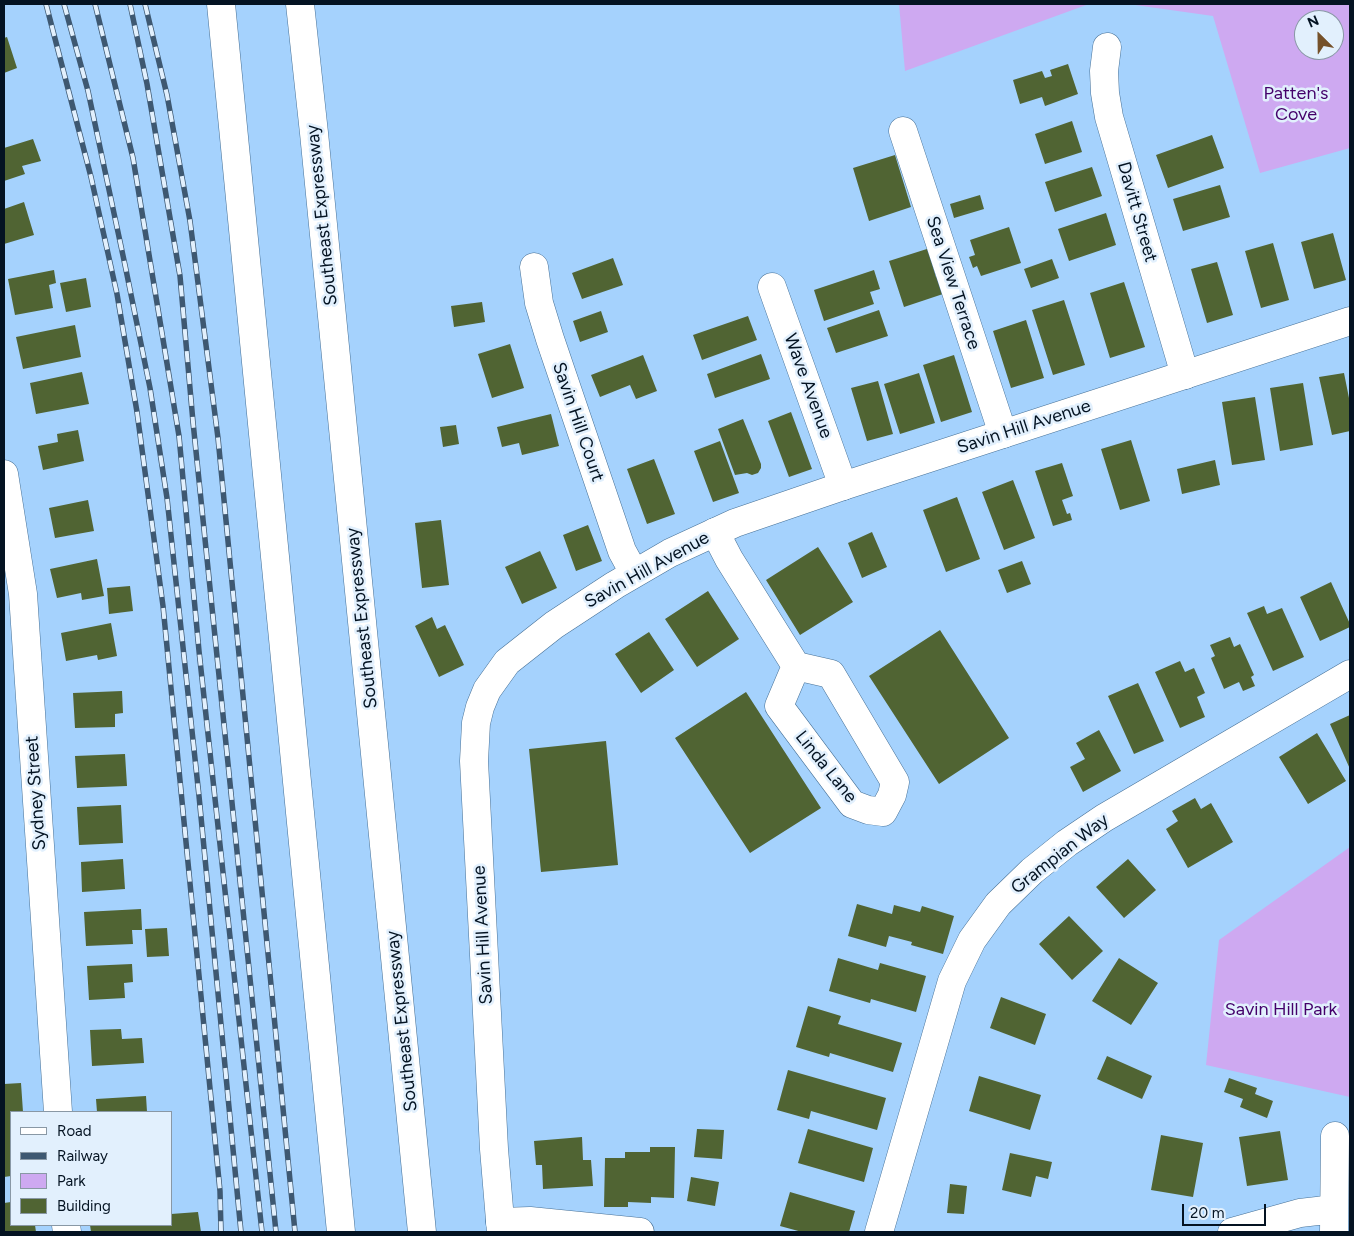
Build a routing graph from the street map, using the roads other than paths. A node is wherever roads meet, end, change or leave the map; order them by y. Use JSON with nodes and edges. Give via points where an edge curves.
{"nodes":[{"id":1,"x":221,"y":4,"type":"edge"},
{"id":2,"x":300,"y":4,"type":"edge"},
{"id":3,"x":1106,"y":47,"type":"dead end"},
{"id":4,"x":903,"y":131,"type":"dead end"},
{"id":5,"x":534,"y":267,"type":"dead end"},
{"id":6,"x":772,"y":287,"type":"dead end"},
{"id":7,"x":1350,"y":322,"type":"edge"},
{"id":8,"x":1185,"y":375,"type":"junction"},
{"id":9,"x":1002,"y":434,"type":"junction"},
{"id":10,"x":4,"y":474,"type":"edge"},
{"id":11,"x":843,"y":486,"type":"junction"},
{"id":12,"x":715,"y":532,"type":"junction"},
{"id":13,"x":634,"y":573,"type":"junction"},
{"id":14,"x":796,"y":666,"type":"junction"},
{"id":15,"x":1350,"y":674,"type":"edge"},
{"id":16,"x":58,"y":1111,"type":"edge"},
{"id":17,"x":1335,"y":1136,"type":"dead end"},
{"id":18,"x":1334,"y":1221,"type":"edge"},
{"id":19,"x":501,"y":1227,"type":"edge"},
{"id":20,"x":882,"y":1231,"type":"edge"},
{"id":21,"x":340,"y":1232,"type":"edge"},
{"id":22,"x":422,"y":1232,"type":"edge"},
{"id":23,"x":640,"y":1232,"type":"edge"},
{"id":24,"x":1232,"y":1232,"type":"edge"}],
"edges":[{"from":1,"to":21,"type":"main road"},
{"from":2,"to":22,"type":"main road","name":"Southeast Expressway"},
{"from":3,"to":8,"type":"main road","name":"Davitt Street","via":[[1104,71],[1109,117]]},
{"from":4,"to":9,"type":"main road","name":"Sea View Terrace"},
{"from":5,"to":13,"type":"main road","name":"Savin Hill Court","via":[[539,303],[550,339],[622,551]]},
{"from":6,"to":11,"type":"main road","name":"Wave Avenue"},
{"from":7,"to":8,"type":"main road","name":"Savin Hill Avenue"},
{"from":8,"to":9,"type":"main road","name":"Savin Hill Avenue"},
{"from":9,"to":11,"type":"main road","name":"Savin Hill Avenue"},
{"from":10,"to":16,"type":"main road","name":"Sydney Street","via":[[23,594]]},
{"from":11,"to":12,"type":"main road","name":"Savin Hill Avenue","via":[[754,515]]},
{"from":12,"to":13,"type":"main road","name":"Savin Hill Avenue"},
{"from":12,"to":14,"type":"main road"},
{"from":13,"to":19,"type":"main road","name":"Savin Hill Avenue","via":[[554,625],[507,662],[487,690],[476,723],[474,760],[493,1133]]},
{"from":14,"to":14,"type":"main road","name":"Linda Lane","via":[[779,706],[852,804],[883,812],[895,782],[831,674]]},
{"from":15,"to":20,"type":"main road","name":"Grampian Way","via":[[1104,818],[1032,871],[998,904],[972,940],[952,981]]},
{"from":17,"to":18,"type":"main road"},
{"from":18,"to":24,"type":"main road","via":[[1326,1210],[1300,1213]]},
{"from":19,"to":23,"type":"main road","via":[[530,1221]]}]}
